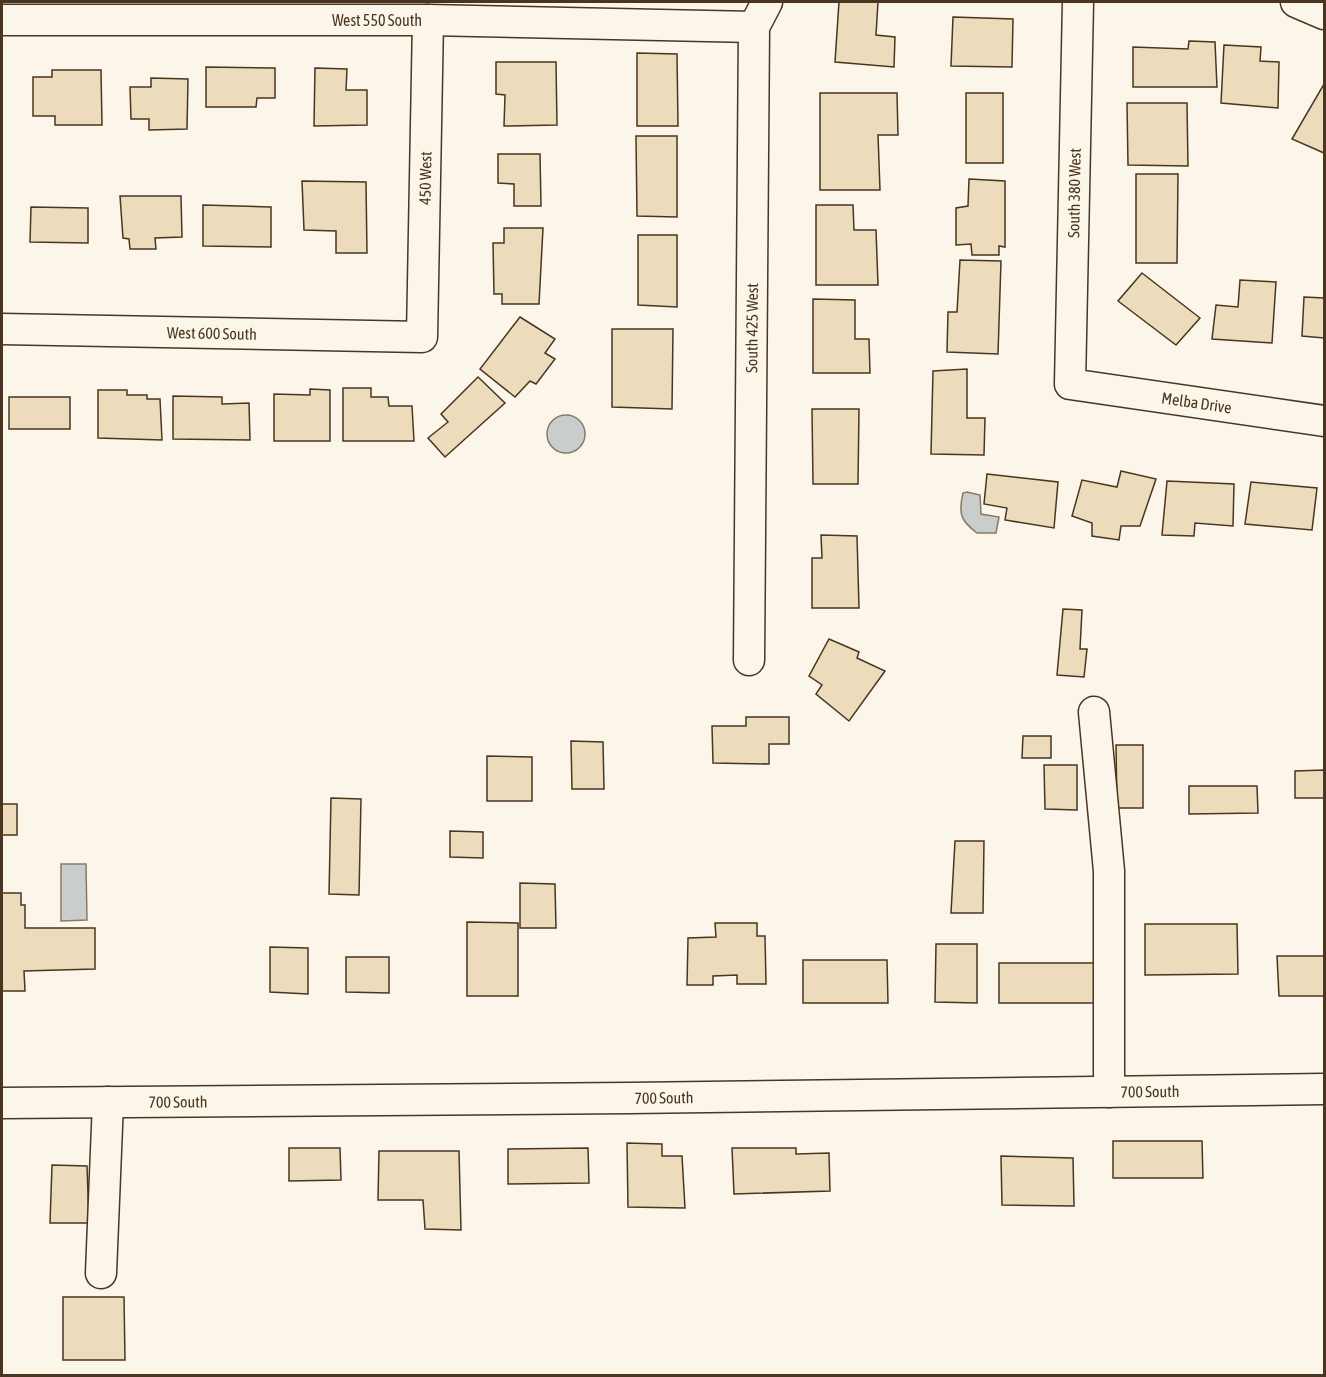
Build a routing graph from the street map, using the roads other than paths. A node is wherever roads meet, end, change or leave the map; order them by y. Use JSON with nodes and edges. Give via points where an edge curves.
{"nodes":[{"id":1,"x":1078,"y":2,"type":"edge"},
{"id":2,"x":1296,"y":2,"type":"edge"},
{"id":3,"x":760,"y":14,"type":"edge"},
{"id":4,"x":1324,"y":14,"type":"edge"},
{"id":5,"x":2,"y":20,"type":"edge"},
{"id":6,"x":428,"y":20,"type":"junction"},
{"id":7,"x":2,"y":329,"type":"edge"},
{"id":8,"x":422,"y":337,"type":"joint"},
{"id":9,"x":1070,"y":384,"type":"joint"},
{"id":10,"x":1324,"y":421,"type":"edge"},
{"id":11,"x":749,"y":660,"type":"dead end"},
{"id":12,"x":1094,"y":712,"type":"dead end"},
{"id":13,"x":1324,"y":1089,"type":"edge"},
{"id":14,"x":1109,"y":1092,"type":"junction"},
{"id":15,"x":108,"y":1102,"type":"junction"},
{"id":16,"x":2,"y":1103,"type":"edge"},
{"id":17,"x":101,"y":1273,"type":"dead end"}],
"edges":[{"from":1,"to":9,"type":"street","name":"South 380 West"},
{"from":2,"to":4,"type":"street"},
{"from":3,"to":6,"type":"street","name":"West 550 South"},
{"from":3,"to":11,"type":"street","name":"South 425 West"},
{"from":5,"to":6,"type":"street","name":"West 550 South"},
{"from":6,"to":8,"type":"street","name":"450 West"},
{"from":7,"to":8,"type":"street","name":"West 600 South"},
{"from":9,"to":10,"type":"street","name":"Melba Drive"},
{"from":12,"to":14,"type":"street","via":[[1109,871]]},
{"from":13,"to":14,"type":"street","name":"700 South"},
{"from":14,"to":15,"type":"street","name":"700 South"},
{"from":15,"to":16,"type":"street","name":"700 South"},
{"from":15,"to":17,"type":"street"}]}
